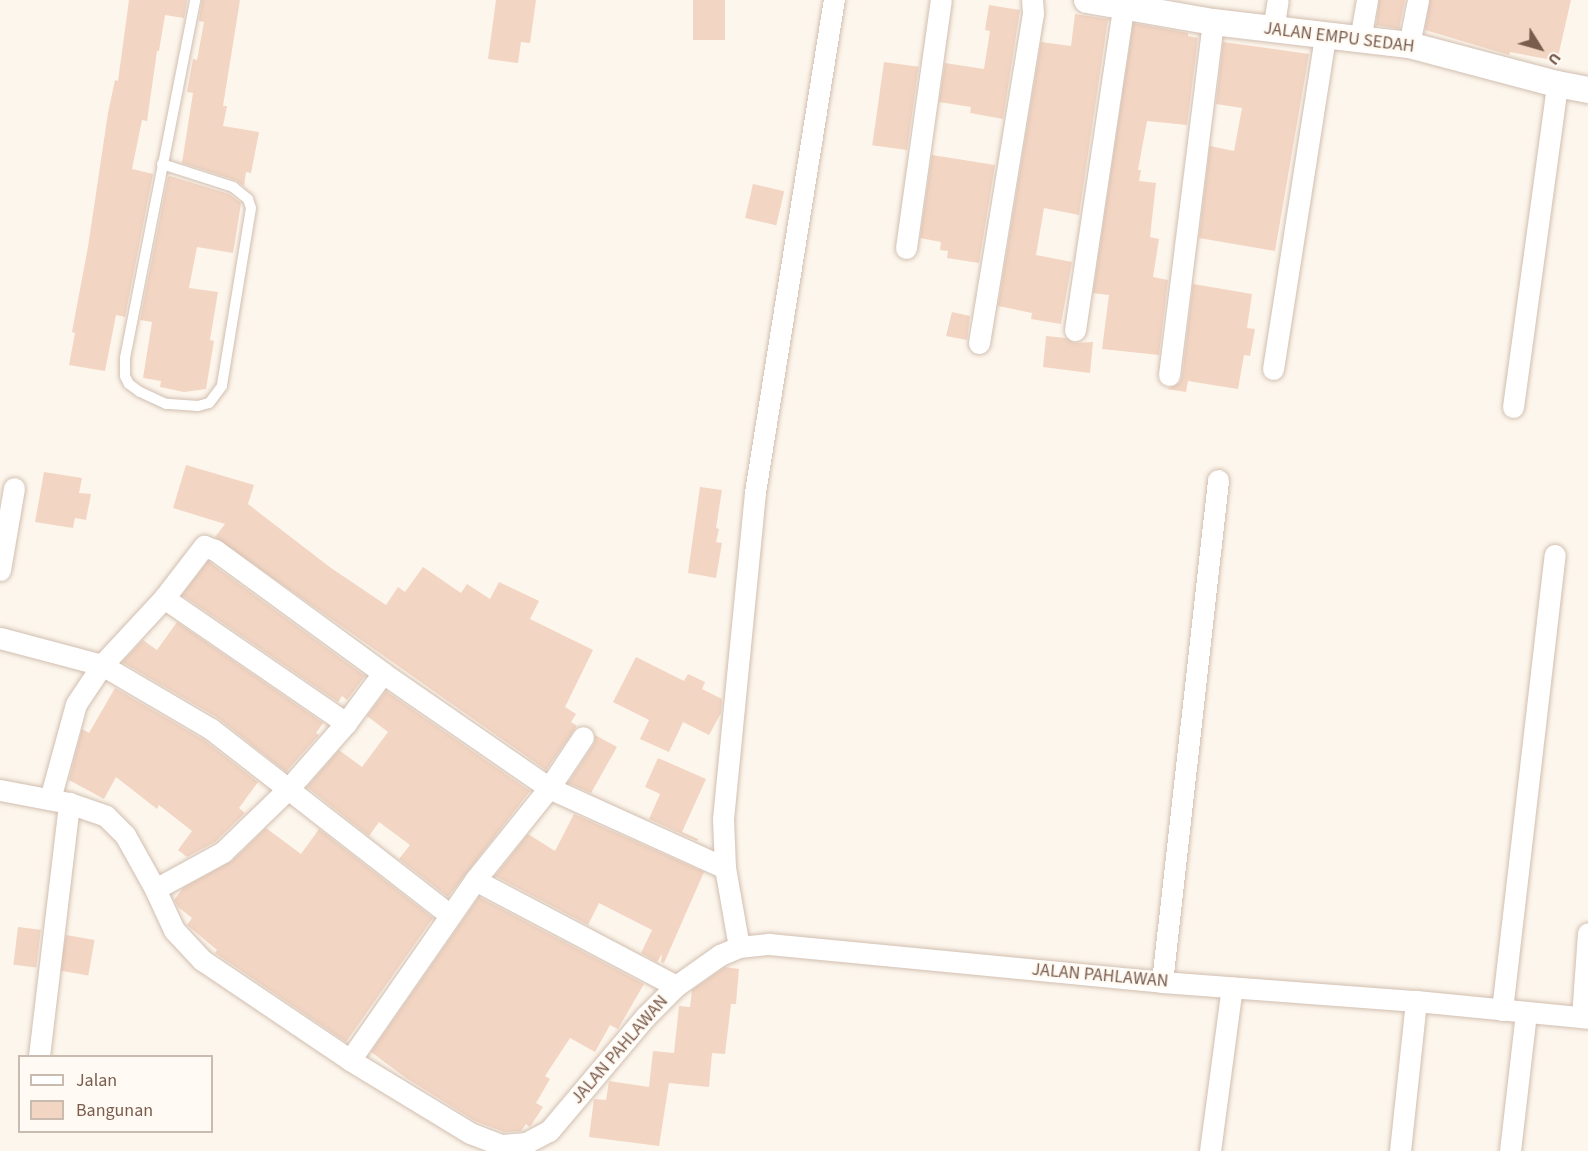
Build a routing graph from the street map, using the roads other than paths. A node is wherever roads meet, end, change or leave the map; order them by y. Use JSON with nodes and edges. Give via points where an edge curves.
{"nodes":[{"id":1,"x":195,"y":0,"type":"edge"},
{"id":2,"x":834,"y":0,"type":"edge"},
{"id":3,"x":941,"y":0,"type":"edge"},
{"id":4,"x":1032,"y":0,"type":"edge"},
{"id":5,"x":1087,"y":0,"type":"edge"},
{"id":6,"x":1278,"y":0,"type":"edge"},
{"id":7,"x":1367,"y":0,"type":"edge"},
{"id":8,"x":1418,"y":0,"type":"edge"},
{"id":9,"x":1123,"y":7,"type":"junction"},
{"id":10,"x":1213,"y":22,"type":"junction"},
{"id":11,"x":1273,"y":30,"type":"junction"},
{"id":12,"x":1325,"y":37,"type":"junction"},
{"id":13,"x":1360,"y":40,"type":"junction"},
{"id":14,"x":1409,"y":45,"type":"junction"},
{"id":15,"x":1557,"y":84,"type":"junction"},
{"id":16,"x":1588,"y":90,"type":"edge"},
{"id":17,"x":162,"y":164,"type":"junction"},
{"id":18,"x":906,"y":248,"type":"dead end"},
{"id":19,"x":1075,"y":330,"type":"dead end"},
{"id":20,"x":979,"y":343,"type":"dead end"},
{"id":21,"x":1273,"y":369,"type":"dead end"},
{"id":22,"x":1169,"y":375,"type":"dead end"},
{"id":23,"x":1513,"y":407,"type":"dead end"},
{"id":24,"x":1218,"y":480,"type":"dead end"},
{"id":25,"x":14,"y":488,"type":"dead end"},
{"id":26,"x":1555,"y":555,"type":"dead end"},
{"id":27,"x":0,"y":570,"type":"edge"},
{"id":28,"x":164,"y":598,"type":"junction"},
{"id":29,"x":0,"y":638,"type":"edge"},
{"id":30,"x":102,"y":664,"type":"junction"},
{"id":31,"x":383,"y":673,"type":"junction"},
{"id":32,"x":346,"y":723,"type":"junction"},
{"id":33,"x":583,"y":737,"type":"dead end"},
{"id":34,"x":289,"y":788,"type":"junction"},
{"id":35,"x":549,"y":788,"type":"junction"},
{"id":36,"x":0,"y":790,"type":"edge"},
{"id":37,"x":59,"y":801,"type":"junction"},
{"id":38,"x":725,"y":868,"type":"junction"},
{"id":39,"x":475,"y":880,"type":"junction"},
{"id":40,"x":155,"y":889,"type":"junction"},
{"id":41,"x":450,"y":915,"type":"junction"},
{"id":42,"x":1588,"y":933,"type":"edge"},
{"id":43,"x":739,"y":947,"type":"junction"},
{"id":44,"x":1162,"y":982,"type":"junction"},
{"id":45,"x":676,"y":986,"type":"junction"},
{"id":46,"x":1232,"y":987,"type":"junction"},
{"id":47,"x":1416,"y":1000,"type":"junction"},
{"id":48,"x":1502,"y":1010,"type":"junction"},
{"id":49,"x":1526,"y":1013,"type":"junction"},
{"id":50,"x":1585,"y":1018,"type":"edge"},
{"id":51,"x":39,"y":1055,"type":"edge"},
{"id":52,"x":350,"y":1060,"type":"junction"},
{"id":53,"x":1210,"y":1151,"type":"edge"},
{"id":54,"x":1401,"y":1151,"type":"edge"},
{"id":55,"x":1510,"y":1151,"type":"edge"}],
"edges":[{"from":1,"to":17,"type":"lane"},
{"from":2,"to":38,"type":"street","via":[[755,492],[723,819]]},
{"from":3,"to":18,"type":"street"},
{"from":4,"to":20,"type":"street"},
{"from":5,"to":9,"type":"street","name":"JALAN EMPU SEDAH"},
{"from":6,"to":11,"type":"street"},
{"from":7,"to":13,"type":"street"},
{"from":8,"to":14,"type":"street"},
{"from":9,"to":10,"type":"street","name":"JALAN EMPU SEDAH"},
{"from":9,"to":19,"type":"street"},
{"from":10,"to":11,"type":"street","name":"JALAN EMPU SEDAH"},
{"from":10,"to":22,"type":"street"},
{"from":11,"to":12,"type":"street","name":"JALAN EMPU SEDAH"},
{"from":12,"to":13,"type":"street","name":"JALAN EMPU SEDAH"},
{"from":12,"to":21,"type":"street"},
{"from":13,"to":14,"type":"street","name":"JALAN EMPU SEDAH"},
{"from":14,"to":15,"type":"street","name":"JALAN EMPU SEDAH"},
{"from":15,"to":16,"type":"street","name":"JALAN EMPU SEDAH"},
{"from":15,"to":23,"type":"street"},
{"from":17,"to":17,"type":"lane","via":[[124,358],[125,376],[140,392],[166,404],[198,406],[209,403],[222,386],[251,208],[248,199],[233,187]]},
{"from":24,"to":44,"type":"street"},
{"from":25,"to":27,"type":"street"},
{"from":26,"to":48,"type":"street"},
{"from":28,"to":30,"type":"street"},
{"from":28,"to":31,"type":"street","via":[[207,546]]},
{"from":28,"to":32,"type":"street"},
{"from":29,"to":30,"type":"street"},
{"from":30,"to":34,"type":"street","via":[[211,729]]},
{"from":30,"to":37,"type":"street","via":[[76,704]]},
{"from":31,"to":32,"type":"street"},
{"from":31,"to":35,"type":"street"},
{"from":32,"to":34,"type":"street"},
{"from":33,"to":35,"type":"street"},
{"from":34,"to":40,"type":"street","via":[[223,852]]},
{"from":34,"to":41,"type":"street"},
{"from":35,"to":38,"type":"street"},
{"from":35,"to":39,"type":"street"},
{"from":36,"to":37,"type":"street","name":"JALAN PAHLAWAN"},
{"from":37,"to":40,"type":"street","name":"JALAN PAHLAWAN","via":[[106,816],[118,826]]},
{"from":37,"to":51,"type":"street"},
{"from":38,"to":43,"type":"street"},
{"from":39,"to":41,"type":"street"},
{"from":39,"to":45,"type":"street"},
{"from":40,"to":52,"type":"street","name":"JALAN PAHLAWAN","via":[[174,930],[202,960]]},
{"from":41,"to":52,"type":"street"},
{"from":42,"to":50,"type":"street"},
{"from":43,"to":44,"type":"street","name":"JALAN PAHLAWAN","via":[[769,944]]},
{"from":43,"to":45,"type":"street","name":"JALAN PAHLAWAN","via":[[720,955]]},
{"from":44,"to":46,"type":"street","name":"JALAN PAHLAWAN"},
{"from":45,"to":52,"type":"street","name":"JALAN PAHLAWAN","via":[[549,1131],[526,1143],[502,1146],[479,1137]]},
{"from":46,"to":47,"type":"street","name":"JALAN PAHLAWAN"},
{"from":46,"to":53,"type":"street"},
{"from":47,"to":48,"type":"street","name":"JALAN PAHLAWAN"},
{"from":47,"to":54,"type":"street"},
{"from":48,"to":49,"type":"street","name":"JALAN PAHLAWAN"},
{"from":49,"to":50,"type":"street","name":"JALAN PAHLAWAN"},
{"from":49,"to":55,"type":"street"}]}
